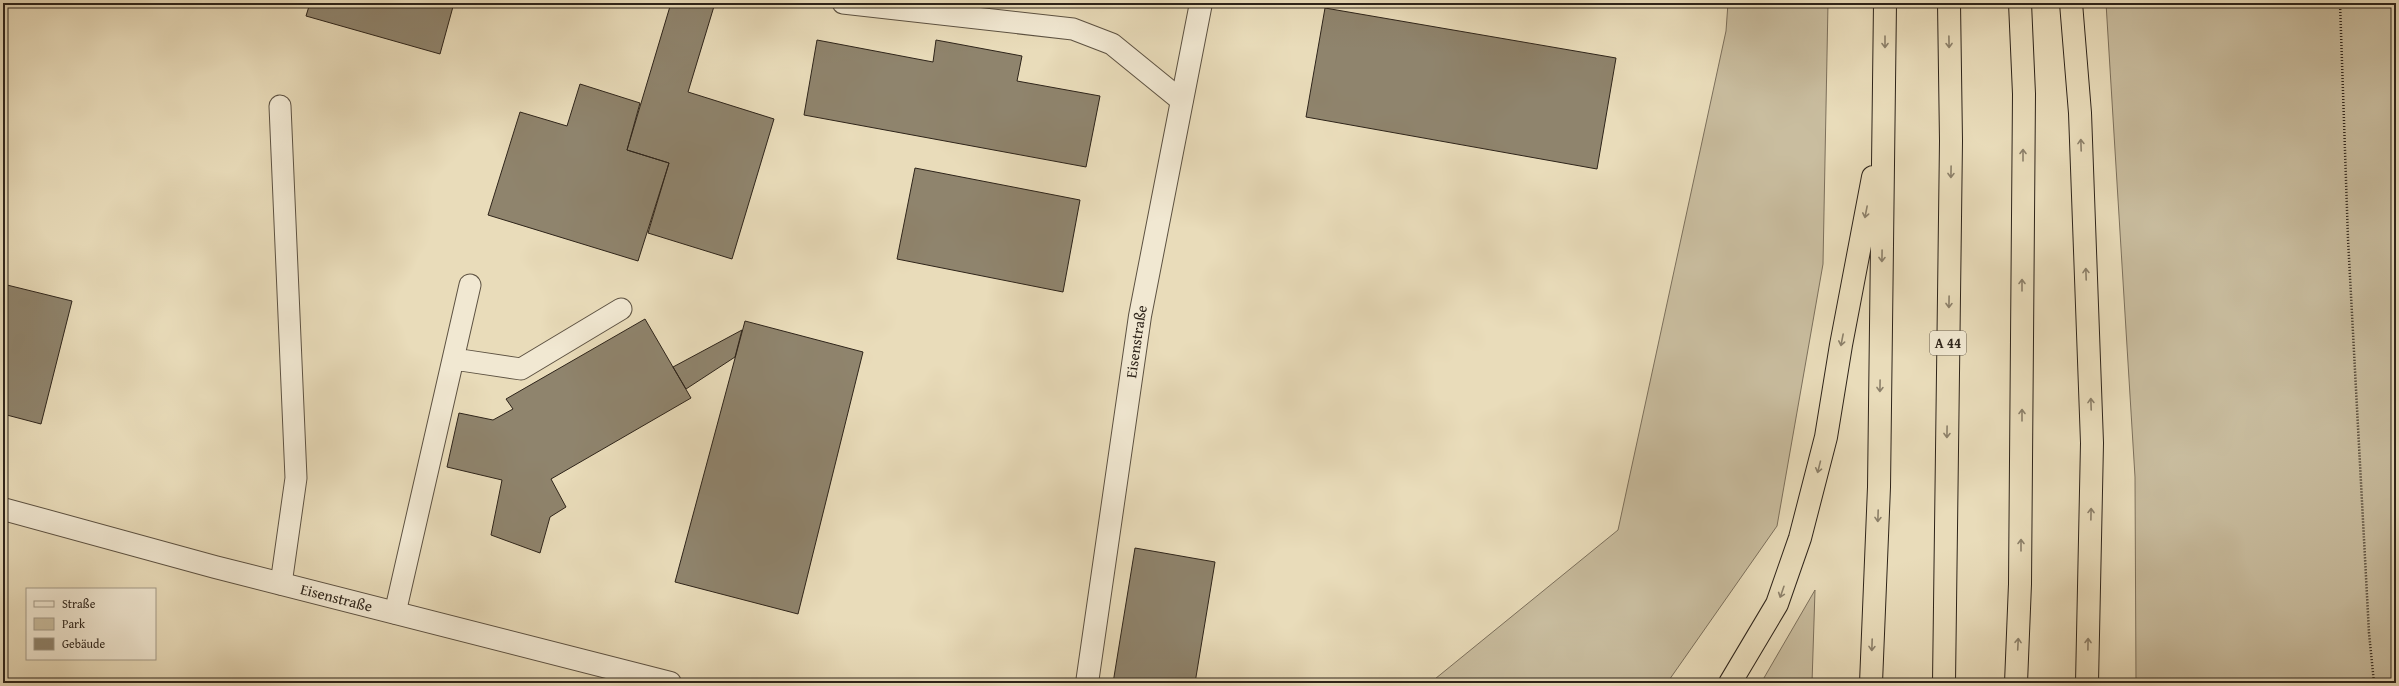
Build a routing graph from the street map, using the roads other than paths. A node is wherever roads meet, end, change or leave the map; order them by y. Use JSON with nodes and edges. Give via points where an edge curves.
{"nodes":[{"id":1,"x":844,"y":3,"type":"edge"},
{"id":2,"x":1201,"y":3,"type":"edge"},
{"id":3,"x":1885,"y":3,"type":"edge"},
{"id":4,"x":1949,"y":3,"type":"edge"},
{"id":5,"x":2020,"y":3,"type":"edge"},
{"id":6,"x":2071,"y":3,"type":"edge"},
{"id":7,"x":1182,"y":101,"type":"junction"},
{"id":8,"x":280,"y":106,"type":"dead end"},
{"id":9,"x":1884,"y":119,"type":"junction"},
{"id":10,"x":470,"y":285,"type":"dead end"},
{"id":11,"x":621,"y":309,"type":"dead end"},
{"id":12,"x":454,"y":359,"type":"junction"},
{"id":13,"x":3,"y":509,"type":"edge"},
{"id":14,"x":281,"y":584,"type":"junction"},
{"id":15,"x":395,"y":614,"type":"junction"},
{"id":16,"x":670,"y":683,"type":"edge"},
{"id":17,"x":1087,"y":683,"type":"edge"},
{"id":18,"x":1730,"y":683,"type":"edge"},
{"id":19,"x":1871,"y":683,"type":"edge"},
{"id":20,"x":1944,"y":683,"type":"edge"},
{"id":21,"x":2016,"y":683,"type":"edge"},
{"id":22,"x":2087,"y":683,"type":"edge"}],
"edges":[{"from":1,"to":7,"type":"lane","via":[[1073,29],[1112,44]]},
{"from":2,"to":7,"type":"street","name":"Eisenstraße"},
{"from":3,"to":9,"type":"highway","one_way":true},
{"from":4,"to":20,"type":"highway","number":"A 44","one_way":true,"via":[[1951,141]]},
{"from":21,"to":5,"type":"highway","one_way":true,"via":[[2020,584],[2024,102]]},
{"from":22,"to":6,"type":"highway","one_way":true,"via":[[2092,443],[2080,112]]},
{"from":7,"to":17,"type":"street","name":"Eisenstraße","via":[[1140,316]]},
{"from":8,"to":14,"type":"lane","via":[[296,478]]},
{"from":9,"to":18,"type":"highway","one_way":true,"via":[[1826,437],[1800,538],[1777,604]]},
{"from":9,"to":19,"type":"highway","one_way":true,"via":[[1879,487]]},
{"from":10,"to":12,"type":"lane"},
{"from":11,"to":12,"type":"lane","via":[[521,369]]},
{"from":12,"to":15,"type":"lane"},
{"from":13,"to":14,"type":"street","name":"Eisenstraße"},
{"from":14,"to":15,"type":"street","name":"Eisenstraße"},
{"from":15,"to":16,"type":"street","name":"Eisenstraße"}]}
